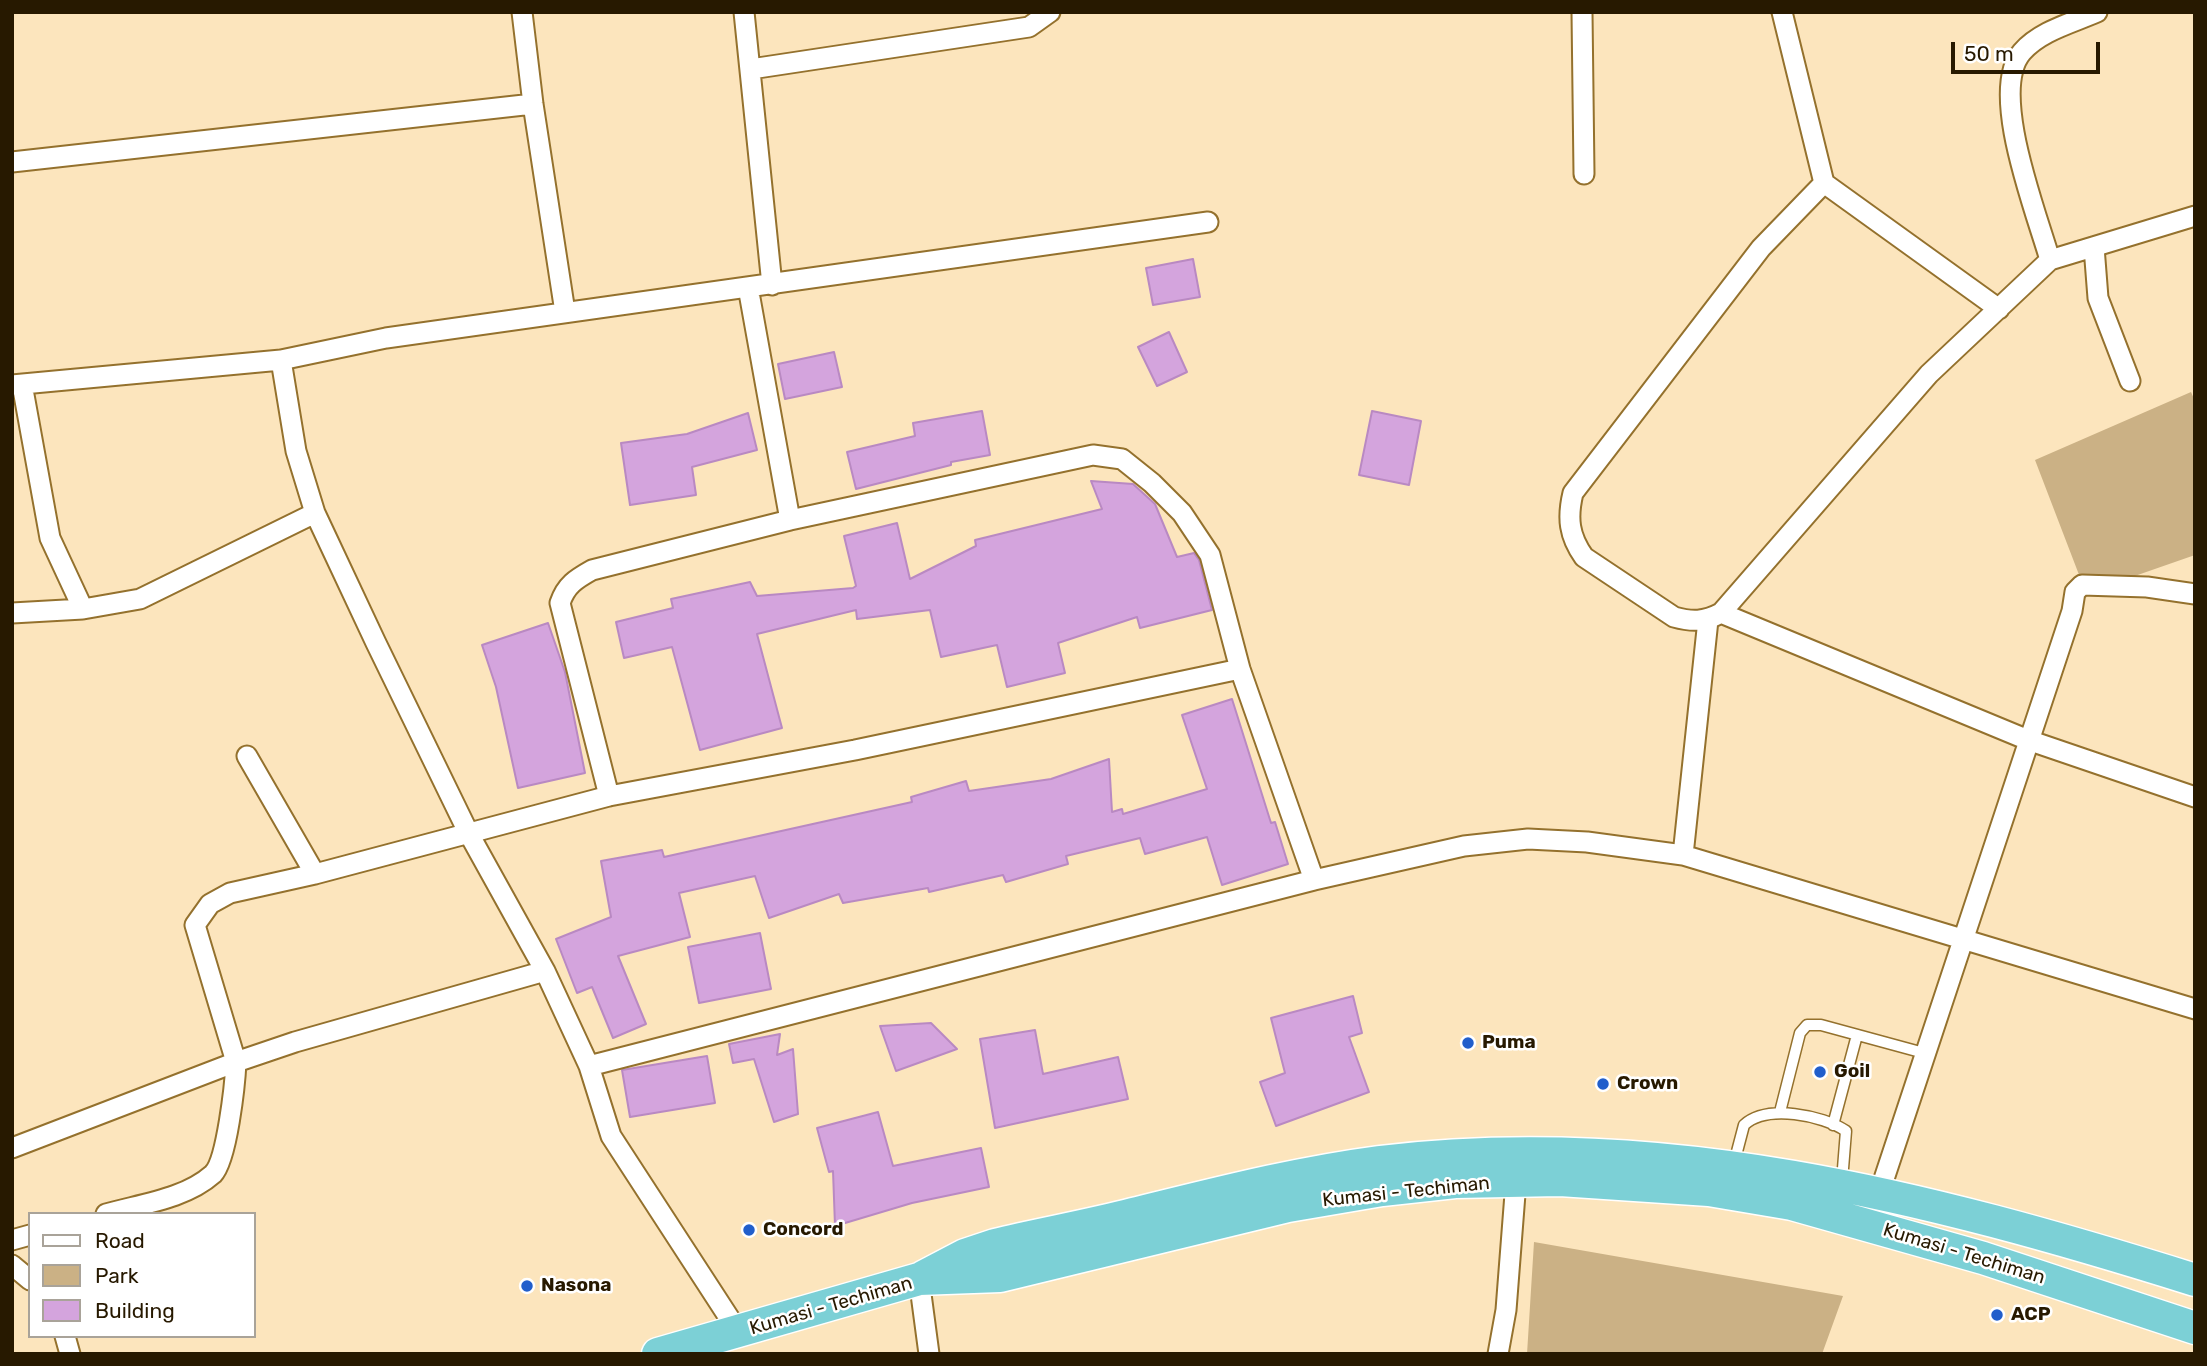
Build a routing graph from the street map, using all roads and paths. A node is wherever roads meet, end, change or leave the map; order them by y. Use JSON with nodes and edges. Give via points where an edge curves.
{"nodes":[{"id":1,"x":522,"y":12,"type":"edge"},
{"id":2,"x":744,"y":12,"type":"edge"},
{"id":3,"x":1050,"y":12,"type":"edge"},
{"id":4,"x":1582,"y":12,"type":"edge"},
{"id":5,"x":1782,"y":12,"type":"edge"},
{"id":6,"x":2097,"y":12,"type":"edge"},
{"id":7,"x":751,"y":69,"type":"junction"},
{"id":8,"x":533,"y":104,"type":"junction"},
{"id":9,"x":12,"y":162,"type":"edge"},
{"id":10,"x":1584,"y":174,"type":"dead end"},
{"id":11,"x":1824,"y":183,"type":"junction"},
{"id":12,"x":2195,"y":216,"type":"edge"},
{"id":13,"x":1208,"y":222,"type":"dead end"},
{"id":14,"x":2094,"y":247,"type":"junction"},
{"id":15,"x":2050,"y":260,"type":"junction"},
{"id":16,"x":772,"y":285,"type":"junction"},
{"id":17,"x":748,"y":287,"type":"junction"},
{"id":18,"x":1999,"y":309,"type":"junction"},
{"id":19,"x":565,"y":312,"type":"junction"},
{"id":20,"x":281,"y":360,"type":"junction"},
{"id":21,"x":2130,"y":381,"type":"dead end"},
{"id":22,"x":17,"y":384,"type":"edge"},
{"id":23,"x":315,"y":513,"type":"junction"},
{"id":24,"x":790,"y":520,"type":"junction"},
{"id":25,"x":2195,"y":594,"type":"edge"},
{"id":26,"x":83,"y":609,"type":"junction"},
{"id":27,"x":12,"y":613,"type":"edge"},
{"id":28,"x":1714,"y":617,"type":"junction"},
{"id":29,"x":1240,"y":669,"type":"junction"},
{"id":30,"x":2028,"y":740,"type":"junction"},
{"id":31,"x":247,"y":756,"type":"dead end"},
{"id":32,"x":609,"y":796,"type":"junction"},
{"id":33,"x":2195,"y":797,"type":"edge"},
{"id":34,"x":470,"y":834,"type":"junction"},
{"id":35,"x":1683,"y":855,"type":"junction"},
{"id":36,"x":315,"y":874,"type":"junction"},
{"id":37,"x":1314,"y":880,"type":"junction"},
{"id":38,"x":1962,"y":937,"type":"junction"},
{"id":39,"x":545,"y":971,"type":"junction"},
{"id":40,"x":2195,"y":1009,"type":"edge"},
{"id":41,"x":1857,"y":1035,"type":"junction"},
{"id":42,"x":1924,"y":1053,"type":"junction"},
{"id":43,"x":236,"y":1062,"type":"junction"},
{"id":44,"x":589,"y":1066,"type":"junction"},
{"id":45,"x":1780,"y":1112,"type":"junction"},
{"id":46,"x":1833,"y":1125,"type":"junction"},
{"id":47,"x":12,"y":1148,"type":"edge"},
{"id":48,"x":1733,"y":1166,"type":"junction"},
{"id":49,"x":1516,"y":1181,"type":"junction"},
{"id":50,"x":1842,"y":1185,"type":"junction"},
{"id":51,"x":1879,"y":1194,"type":"junction"},
{"id":52,"x":113,"y":1212,"type":"edge"},
{"id":53,"x":12,"y":1265,"type":"edge"},
{"id":54,"x":28,"y":1278,"type":"edge"},
{"id":55,"x":919,"y":1279,"type":"junction"},
{"id":56,"x":2195,"y":1280,"type":"edge"},
{"id":57,"x":2195,"y":1328,"type":"edge"},
{"id":58,"x":739,"y":1333,"type":"junction"},
{"id":59,"x":695,"y":1349,"type":"edge"},
{"id":60,"x":658,"y":1354,"type":"edge"},
{"id":61,"x":929,"y":1354,"type":"edge"},
{"id":62,"x":1498,"y":1354,"type":"edge"}],
"edges":[{"from":1,"to":8,"type":"street"},
{"from":2,"to":7,"type":"street"},
{"from":3,"to":7,"type":"street","via":[[1029,27]]},
{"from":4,"to":10,"type":"street"},
{"from":5,"to":11,"type":"street"},
{"from":6,"to":15,"type":"street","via":[[2038,37],[2020,53],[2011,73],[2012,127]]},
{"from":7,"to":16,"type":"street"},
{"from":8,"to":9,"type":"street"},
{"from":8,"to":19,"type":"street"},
{"from":11,"to":18,"type":"street"},
{"from":11,"to":28,"type":"street","via":[[1761,248],[1573,493],[1569,528],[1584,557],[1674,617],[1689,621]]},
{"from":12,"to":14,"type":"street"},
{"from":13,"to":16,"type":"street"},
{"from":14,"to":15,"type":"street"},
{"from":14,"to":21,"type":"street","via":[[2098,298]]},
{"from":15,"to":18,"type":"street"},
{"from":16,"to":17,"type":"street"},
{"from":17,"to":19,"type":"street"},
{"from":17,"to":24,"type":"street"},
{"from":18,"to":28,"type":"street","via":[[1929,374]]},
{"from":19,"to":20,"type":"street","via":[[386,338]]},
{"from":20,"to":22,"type":"street"},
{"from":20,"to":23,"type":"street","via":[[296,451]]},
{"from":22,"to":26,"type":"street","via":[[50,538]]},
{"from":23,"to":26,"type":"street","via":[[139,599]]},
{"from":23,"to":34,"type":"street"},
{"from":24,"to":29,"type":"street","via":[[1093,455],[1122,459],[1182,513],[1210,555]]},
{"from":24,"to":32,"type":"street","via":[[592,570],[565,589],[560,604]]},
{"from":25,"to":30,"type":"street","via":[[2082,585],[2074,592],[2072,611]]},
{"from":26,"to":27,"type":"street"},
{"from":28,"to":30,"type":"street"},
{"from":28,"to":35,"type":"street"},
{"from":29,"to":32,"type":"street"},
{"from":29,"to":37,"type":"street"},
{"from":30,"to":33,"type":"street"},
{"from":30,"to":38,"type":"street"},
{"from":31,"to":36,"type":"street"},
{"from":32,"to":34,"type":"street"},
{"from":34,"to":36,"type":"street"},
{"from":34,"to":39,"type":"street"},
{"from":35,"to":37,"type":"street","via":[[1528,839],[1464,846]]},
{"from":35,"to":38,"type":"street"},
{"from":36,"to":43,"type":"street","via":[[230,893],[210,904],[195,925]]},
{"from":37,"to":44,"type":"street"},
{"from":38,"to":40,"type":"street"},
{"from":38,"to":42,"type":"street"},
{"from":39,"to":43,"type":"street"},
{"from":39,"to":44,"type":"street"},
{"from":41,"to":42,"type":"lane"},
{"from":41,"to":45,"type":"lane","via":[[1821,1025],[1803,1028]]},
{"from":41,"to":46,"type":"lane"},
{"from":42,"to":51,"type":"street"},
{"from":43,"to":47,"type":"street"},
{"from":43,"to":52,"type":"street","via":[[233,1106],[215,1172],[189,1190]]},
{"from":44,"to":58,"type":"street","via":[[611,1136]]},
{"from":45,"to":46,"type":"lane"},
{"from":45,"to":48,"type":"lane","via":[[1761,1115],[1744,1125]]},
{"from":46,"to":50,"type":"lane","via":[[1847,1135]]},
{"from":48,"to":50,"type":"highway"},
{"from":48,"to":55,"type":"highway","via":[[1559,1152],[1468,1154],[1341,1168],[1242,1186],[995,1245]]},
{"from":49,"to":55,"type":"highway","name":"Kumasi - Techiman","via":[[1382,1190],[1202,1225],[1000,1276]]},
{"from":49,"to":57,"type":"highway","name":"Kumasi - Techiman","via":[[1627,1182],[1792,1204],[1971,1255]]},
{"from":49,"to":62,"type":"street"},
{"from":50,"to":51,"type":"highway"},
{"from":51,"to":56,"type":"highway","via":[[2069,1240]]},
{"from":53,"to":54,"type":"street"},
{"from":55,"to":58,"type":"highway","name":"Kumasi - Techiman"},
{"from":55,"to":61,"type":"street"},
{"from":58,"to":59,"type":"highway","name":"Kumasi - Techiman"},
{"from":59,"to":60,"type":"highway","name":"Kumasi - Techiman"}]}
